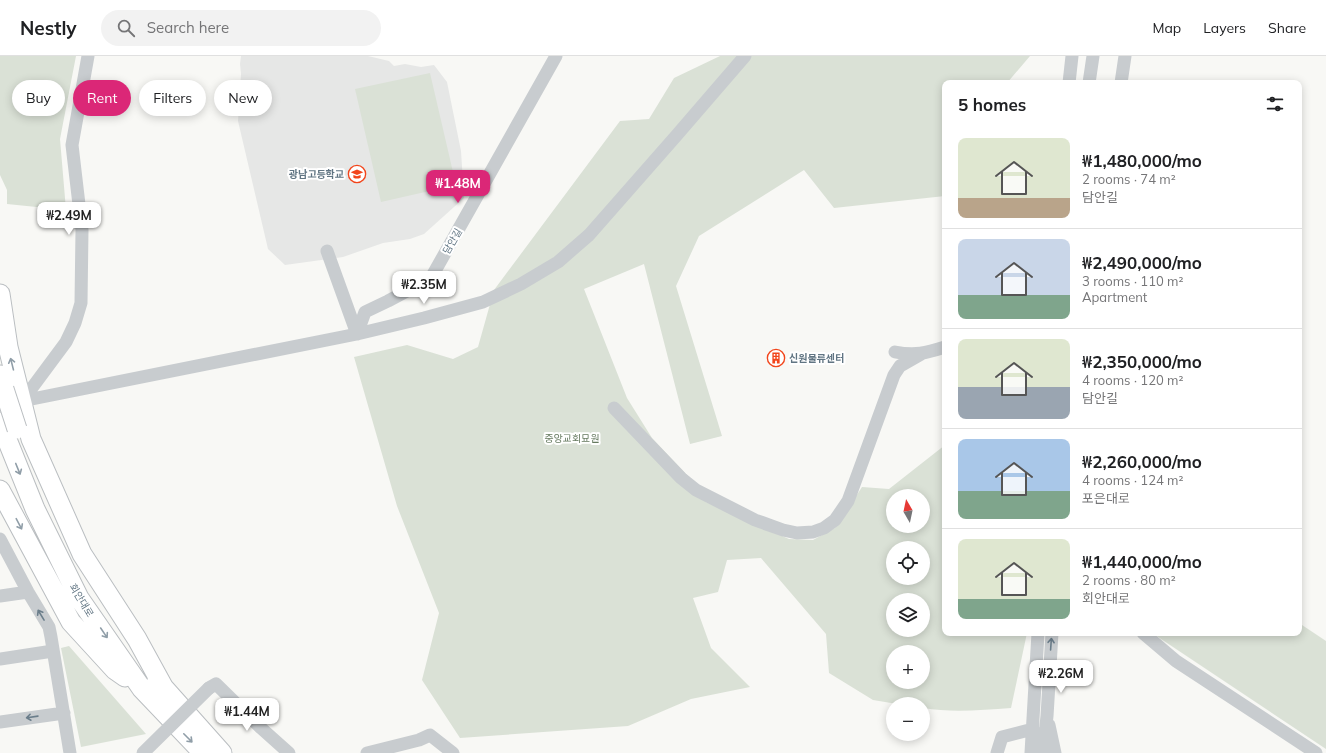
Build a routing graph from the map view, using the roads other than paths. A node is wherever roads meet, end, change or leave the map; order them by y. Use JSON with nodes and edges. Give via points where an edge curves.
{"nodes":[{"id":1,"x":88,"y":56,"type":"edge"},
{"id":2,"x":556,"y":56,"type":"edge"},
{"id":3,"x":745,"y":56,"type":"edge"},
{"id":4,"x":1072,"y":56,"type":"edge"},
{"id":5,"x":1093,"y":56,"type":"edge"},
{"id":6,"x":1125,"y":56,"type":"edge"},
{"id":7,"x":1069,"y":80,"type":"edge"},
{"id":8,"x":1089,"y":80,"type":"edge"},
{"id":9,"x":1121,"y":80,"type":"edge"},
{"id":10,"x":327,"y":252,"type":"dead end"},
{"id":11,"x":0,"y":294,"type":"edge"},
{"id":12,"x":357,"y":334,"type":"junction"},
{"id":13,"x":942,"y":349,"type":"edge"},
{"id":14,"x":896,"y":352,"type":"dead end"},
{"id":15,"x":921,"y":354,"type":"junction"},
{"id":16,"x":2,"y":382,"type":"edge"},
{"id":17,"x":18,"y":405,"type":"junction"},
{"id":18,"x":614,"y":408,"type":"dead end"},
{"id":19,"x":7,"y":428,"type":"edge"},
{"id":20,"x":0,"y":490,"type":"edge"},
{"id":21,"x":0,"y":539,"type":"edge"},
{"id":22,"x":28,"y":592,"type":"junction"},
{"id":23,"x":0,"y":596,"type":"edge"},
{"id":24,"x":1038,"y":636,"type":"edge"},
{"id":25,"x":1052,"y":636,"type":"edge"},
{"id":26,"x":1146,"y":636,"type":"edge"},
{"id":27,"x":53,"y":651,"type":"junction"},
{"id":28,"x":0,"y":659,"type":"edge"},
{"id":29,"x":142,"y":689,"type":"junction"},
{"id":30,"x":165,"y":690,"type":"junction"},
{"id":31,"x":64,"y":713,"type":"junction"},
{"id":32,"x":1047,"y":716,"type":"junction"},
{"id":33,"x":0,"y":722,"type":"edge"},
{"id":34,"x":1033,"y":729,"type":"junction"},
{"id":35,"x":70,"y":753,"type":"edge"},
{"id":36,"x":143,"y":753,"type":"edge"},
{"id":37,"x":203,"y":753,"type":"edge"},
{"id":38,"x":222,"y":753,"type":"edge"},
{"id":39,"x":288,"y":753,"type":"edge"},
{"id":40,"x":367,"y":753,"type":"edge"},
{"id":41,"x":453,"y":753,"type":"edge"},
{"id":42,"x":997,"y":753,"type":"edge"},
{"id":43,"x":1031,"y":753,"type":"edge"},
{"id":44,"x":1043,"y":753,"type":"edge"},
{"id":45,"x":1055,"y":753,"type":"edge"},
{"id":46,"x":1316,"y":753,"type":"edge"}],
"edges":[{"from":1,"to":17,"type":"street","via":[[72,145],[82,230],[81,303],[66,342]]},
{"from":2,"to":12,"type":"street","name":"담안길","via":[[431,278],[365,312]]},
{"from":3,"to":12,"type":"street","via":[[589,235],[558,262],[483,302]]},
{"from":4,"to":7,"type":"street"},
{"from":5,"to":8,"type":"street"},
{"from":6,"to":9,"type":"street"},
{"from":10,"to":12,"type":"street"},
{"from":17,"to":11,"type":"highway","one_way":true},
{"from":12,"to":17,"type":"street"},
{"from":13,"to":15,"type":"street"},
{"from":14,"to":15,"type":"street"},
{"from":15,"to":18,"type":"street","via":[[900,366],[894,375],[848,502],[835,520],[813,532],[797,533],[755,520],[696,490],[681,478]]},
{"from":16,"to":19,"type":"highway","bridge":true},
{"from":17,"to":30,"type":"highway","via":[[82,554],[137,639]]},
{"from":19,"to":29,"type":"highway","name":"회안대로","one_way":true,"via":[[35,509],[76,591]]},
{"from":19,"to":30,"type":"highway","name":"회안대로","via":[[91,585],[126,639]]},
{"from":20,"to":29,"type":"highway","one_way":true,"via":[[71,622],[115,670]]},
{"from":21,"to":22,"type":"street"},
{"from":22,"to":23,"type":"street"},
{"from":27,"to":22,"type":"street","one_way":true,"via":[[49,627]]},
{"from":24,"to":34,"type":"street"},
{"from":32,"to":25,"type":"street","one_way":true},
{"from":26,"to":46,"type":"street","via":[[1176,661]]},
{"from":27,"to":28,"type":"street"},
{"from":27,"to":31,"type":"street"},
{"from":29,"to":37,"type":"highway","name":"회안대로","one_way":true},
{"from":30,"to":38,"type":"highway","name":"회안대로"},
{"from":31,"to":33,"type":"street","one_way":true},
{"from":31,"to":35,"type":"street"},
{"from":32,"to":44,"type":"street"},
{"from":32,"to":45,"type":"street"},
{"from":34,"to":42,"type":"street","via":[[1002,737]]},
{"from":34,"to":43,"type":"street"},
{"from":36,"to":39,"type":"street","bridge":true,"via":[[216,684]]},
{"from":40,"to":41,"type":"street","via":[[430,735]]}]}
